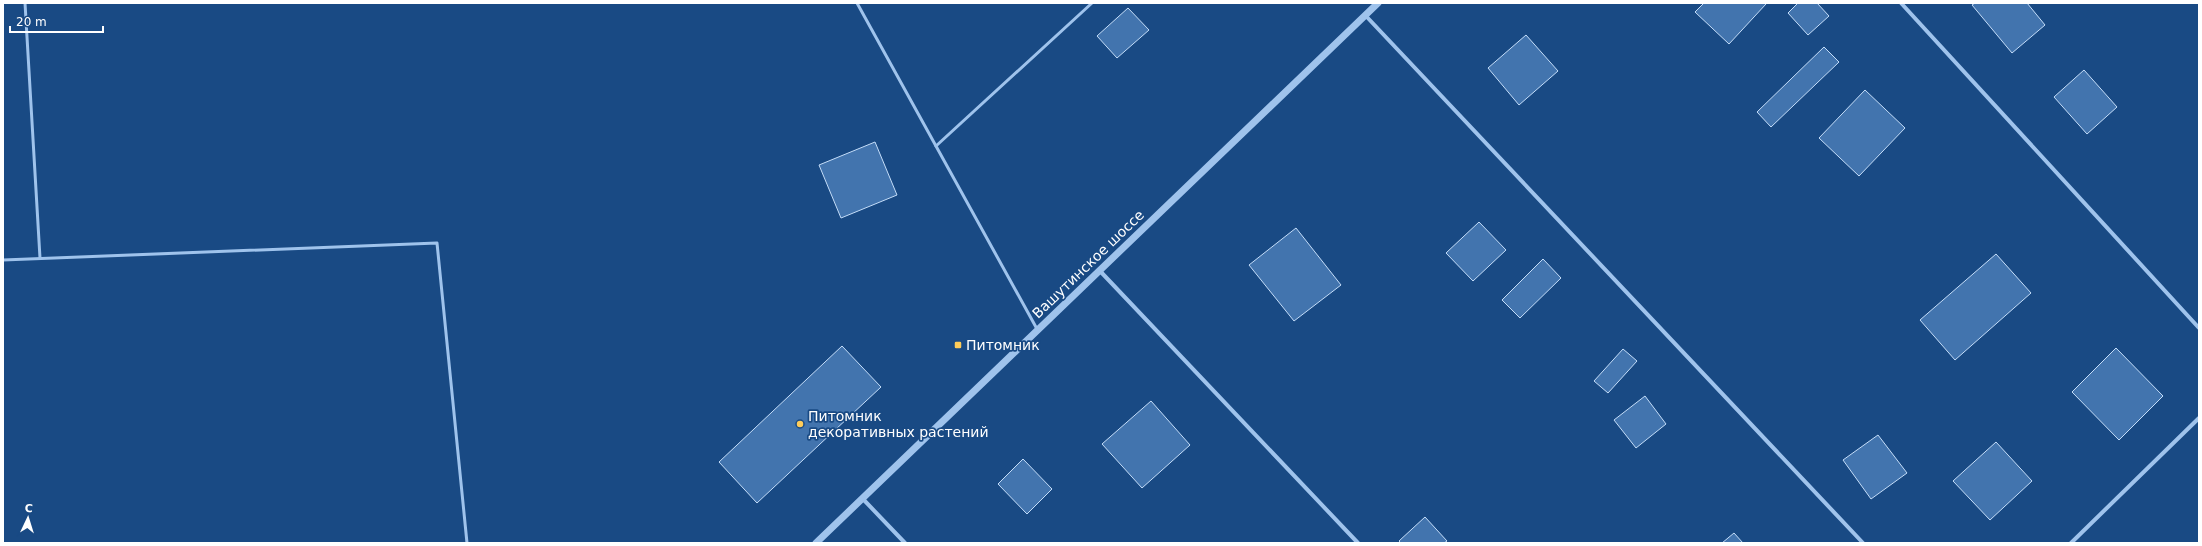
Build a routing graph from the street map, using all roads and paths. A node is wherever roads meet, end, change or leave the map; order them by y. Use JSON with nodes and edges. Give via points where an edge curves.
{"nodes":[{"id":1,"x":26,"y":3,"type":"edge"},
{"id":2,"x":857,"y":3,"type":"edge"},
{"id":3,"x":1092,"y":3,"type":"edge"},
{"id":4,"x":1378,"y":3,"type":"edge"},
{"id":5,"x":1901,"y":3,"type":"edge"},
{"id":6,"x":1365,"y":15,"type":"junction"},
{"id":7,"x":936,"y":146,"type":"junction"},
{"id":8,"x":40,"y":258,"type":"junction"},
{"id":9,"x":3,"y":260,"type":"edge"},
{"id":10,"x":1100,"y":271,"type":"junction"},
{"id":11,"x":2199,"y":328,"type":"edge"},
{"id":12,"x":1038,"y":330,"type":"junction"},
{"id":13,"x":2199,"y":418,"type":"edge"},
{"id":14,"x":861,"y":497,"type":"junction"},
{"id":15,"x":467,"y":543,"type":"edge"},
{"id":16,"x":816,"y":543,"type":"edge"},
{"id":17,"x":905,"y":543,"type":"edge"},
{"id":18,"x":1358,"y":543,"type":"edge"},
{"id":19,"x":1863,"y":543,"type":"edge"},
{"id":20,"x":2071,"y":543,"type":"edge"}],
"edges":[{"from":1,"to":8,"type":"lane"},
{"from":2,"to":7,"type":"lane"},
{"from":3,"to":7,"type":"lane"},
{"from":4,"to":6,"type":"street","name":"Вашутинское шоссе"},
{"from":5,"to":11,"type":"street"},
{"from":6,"to":10,"type":"street","name":"Вашутинское шоссе"},
{"from":6,"to":19,"type":"street"},
{"from":7,"to":12,"type":"lane"},
{"from":8,"to":9,"type":"lane"},
{"from":8,"to":15,"type":"lane","via":[[436,243]]},
{"from":10,"to":12,"type":"street","name":"Вашутинское шоссе"},
{"from":10,"to":18,"type":"street"},
{"from":12,"to":14,"type":"street","name":"Вашутинское шоссе"},
{"from":13,"to":20,"type":"street"},
{"from":14,"to":16,"type":"street","name":"Вашутинское шоссе"},
{"from":14,"to":17,"type":"street"}]}
